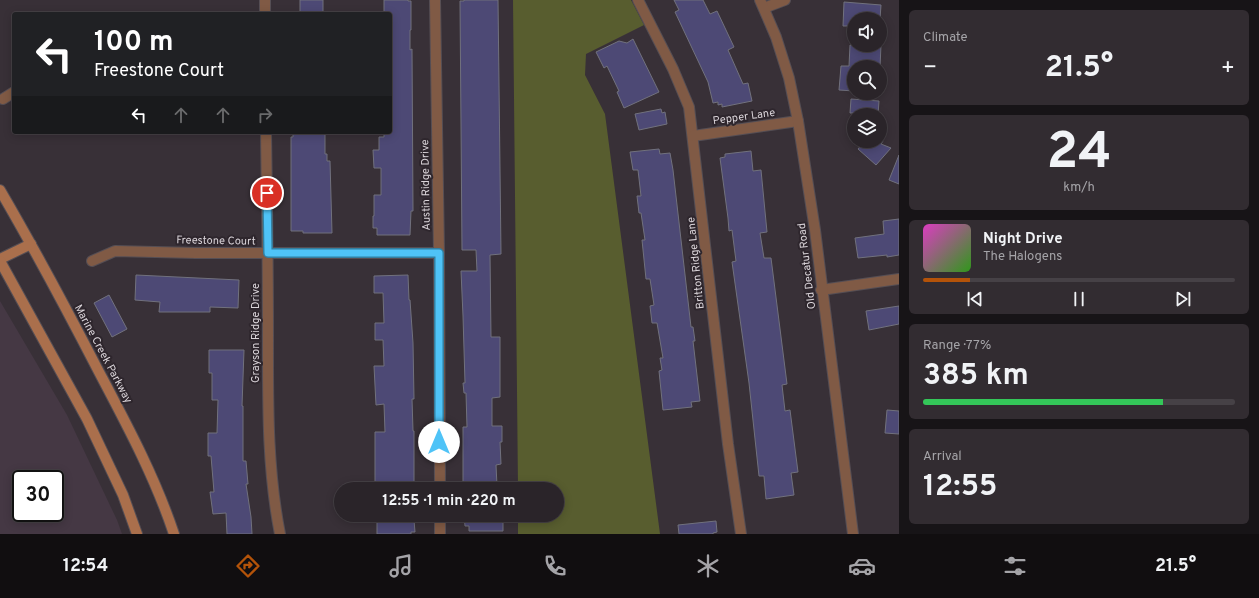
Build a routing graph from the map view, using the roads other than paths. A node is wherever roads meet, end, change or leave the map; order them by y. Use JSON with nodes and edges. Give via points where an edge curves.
{"nodes":[{"id":1,"x":265,"y":0,"type":"edge"},
{"id":2,"x":435,"y":0,"type":"edge"},
{"id":3,"x":638,"y":0,"type":"edge"},
{"id":4,"x":785,"y":0,"type":"edge"},
{"id":5,"x":762,"y":4,"type":"edge"},
{"id":6,"x":265,"y":12,"type":"edge"},
{"id":7,"x":12,"y":93,"type":"edge"},
{"id":8,"x":3,"y":99,"type":"dead end"},
{"id":9,"x":798,"y":121,"type":"junction"},
{"id":10,"x":266,"y":134,"type":"edge"},
{"id":11,"x":693,"y":136,"type":"junction"},
{"id":12,"x":0,"y":190,"type":"edge"},
{"id":13,"x":31,"y":244,"type":"junction"},
{"id":14,"x":268,"y":253,"type":"junction"},
{"id":15,"x":439,"y":253,"type":"junction"},
{"id":16,"x":0,"y":260,"type":"edge"},
{"id":17,"x":92,"y":261,"type":"dead end"},
{"id":18,"x":899,"y":279,"type":"edge"},
{"id":19,"x":821,"y":290,"type":"junction"},
{"id":20,"x":440,"y":482,"type":"edge"},
{"id":21,"x":440,"y":522,"type":"edge"},
{"id":22,"x":137,"y":534,"type":"edge"},
{"id":23,"x":174,"y":534,"type":"edge"},
{"id":24,"x":280,"y":534,"type":"edge"},
{"id":25,"x":440,"y":534,"type":"edge"},
{"id":26,"x":741,"y":534,"type":"edge"},
{"id":27,"x":853,"y":534,"type":"edge"}],
"edges":[{"from":1,"to":6,"type":"street"},
{"from":2,"to":15,"type":"street","name":"Austin Ridge Drive"},
{"from":3,"to":11,"type":"street","name":"Britton Ridge Lane","via":[[674,69],[687,101]]},
{"from":4,"to":5,"type":"street"},
{"from":5,"to":9,"type":"street","name":"Old Decatur Road","via":[[790,78]]},
{"from":7,"to":8,"type":"street"},
{"from":9,"to":11,"type":"street","name":"Pepper Lane"},
{"from":9,"to":19,"type":"street","name":"Old Decatur Road","via":[[815,230]]},
{"from":10,"to":14,"type":"street","name":"Grayson Ridge Drive"},
{"from":11,"to":26,"type":"street","name":"Britton Ridge Lane","via":[[728,444]]},
{"from":12,"to":13,"type":"main road","name":"Marine Creek Parkway"},
{"from":13,"to":16,"type":"main road"},
{"from":13,"to":23,"type":"main road","name":"Marine Creek Parkway","via":[[133,437],[154,481]]},
{"from":14,"to":15,"type":"street","name":"Freestone Court"},
{"from":14,"to":17,"type":"street","name":"Freestone Court","via":[[114,251]]},
{"from":14,"to":24,"type":"street","name":"Grayson Ridge Drive","via":[[268,416],[274,506]]},
{"from":15,"to":20,"type":"street","name":"Austin Ridge Drive"},
{"from":16,"to":22,"type":"main road","via":[[87,419],[123,495]]},
{"from":18,"to":19,"type":"street"},
{"from":19,"to":27,"type":"street","name":"Old Decatur Road"},
{"from":21,"to":25,"type":"street"}]}
